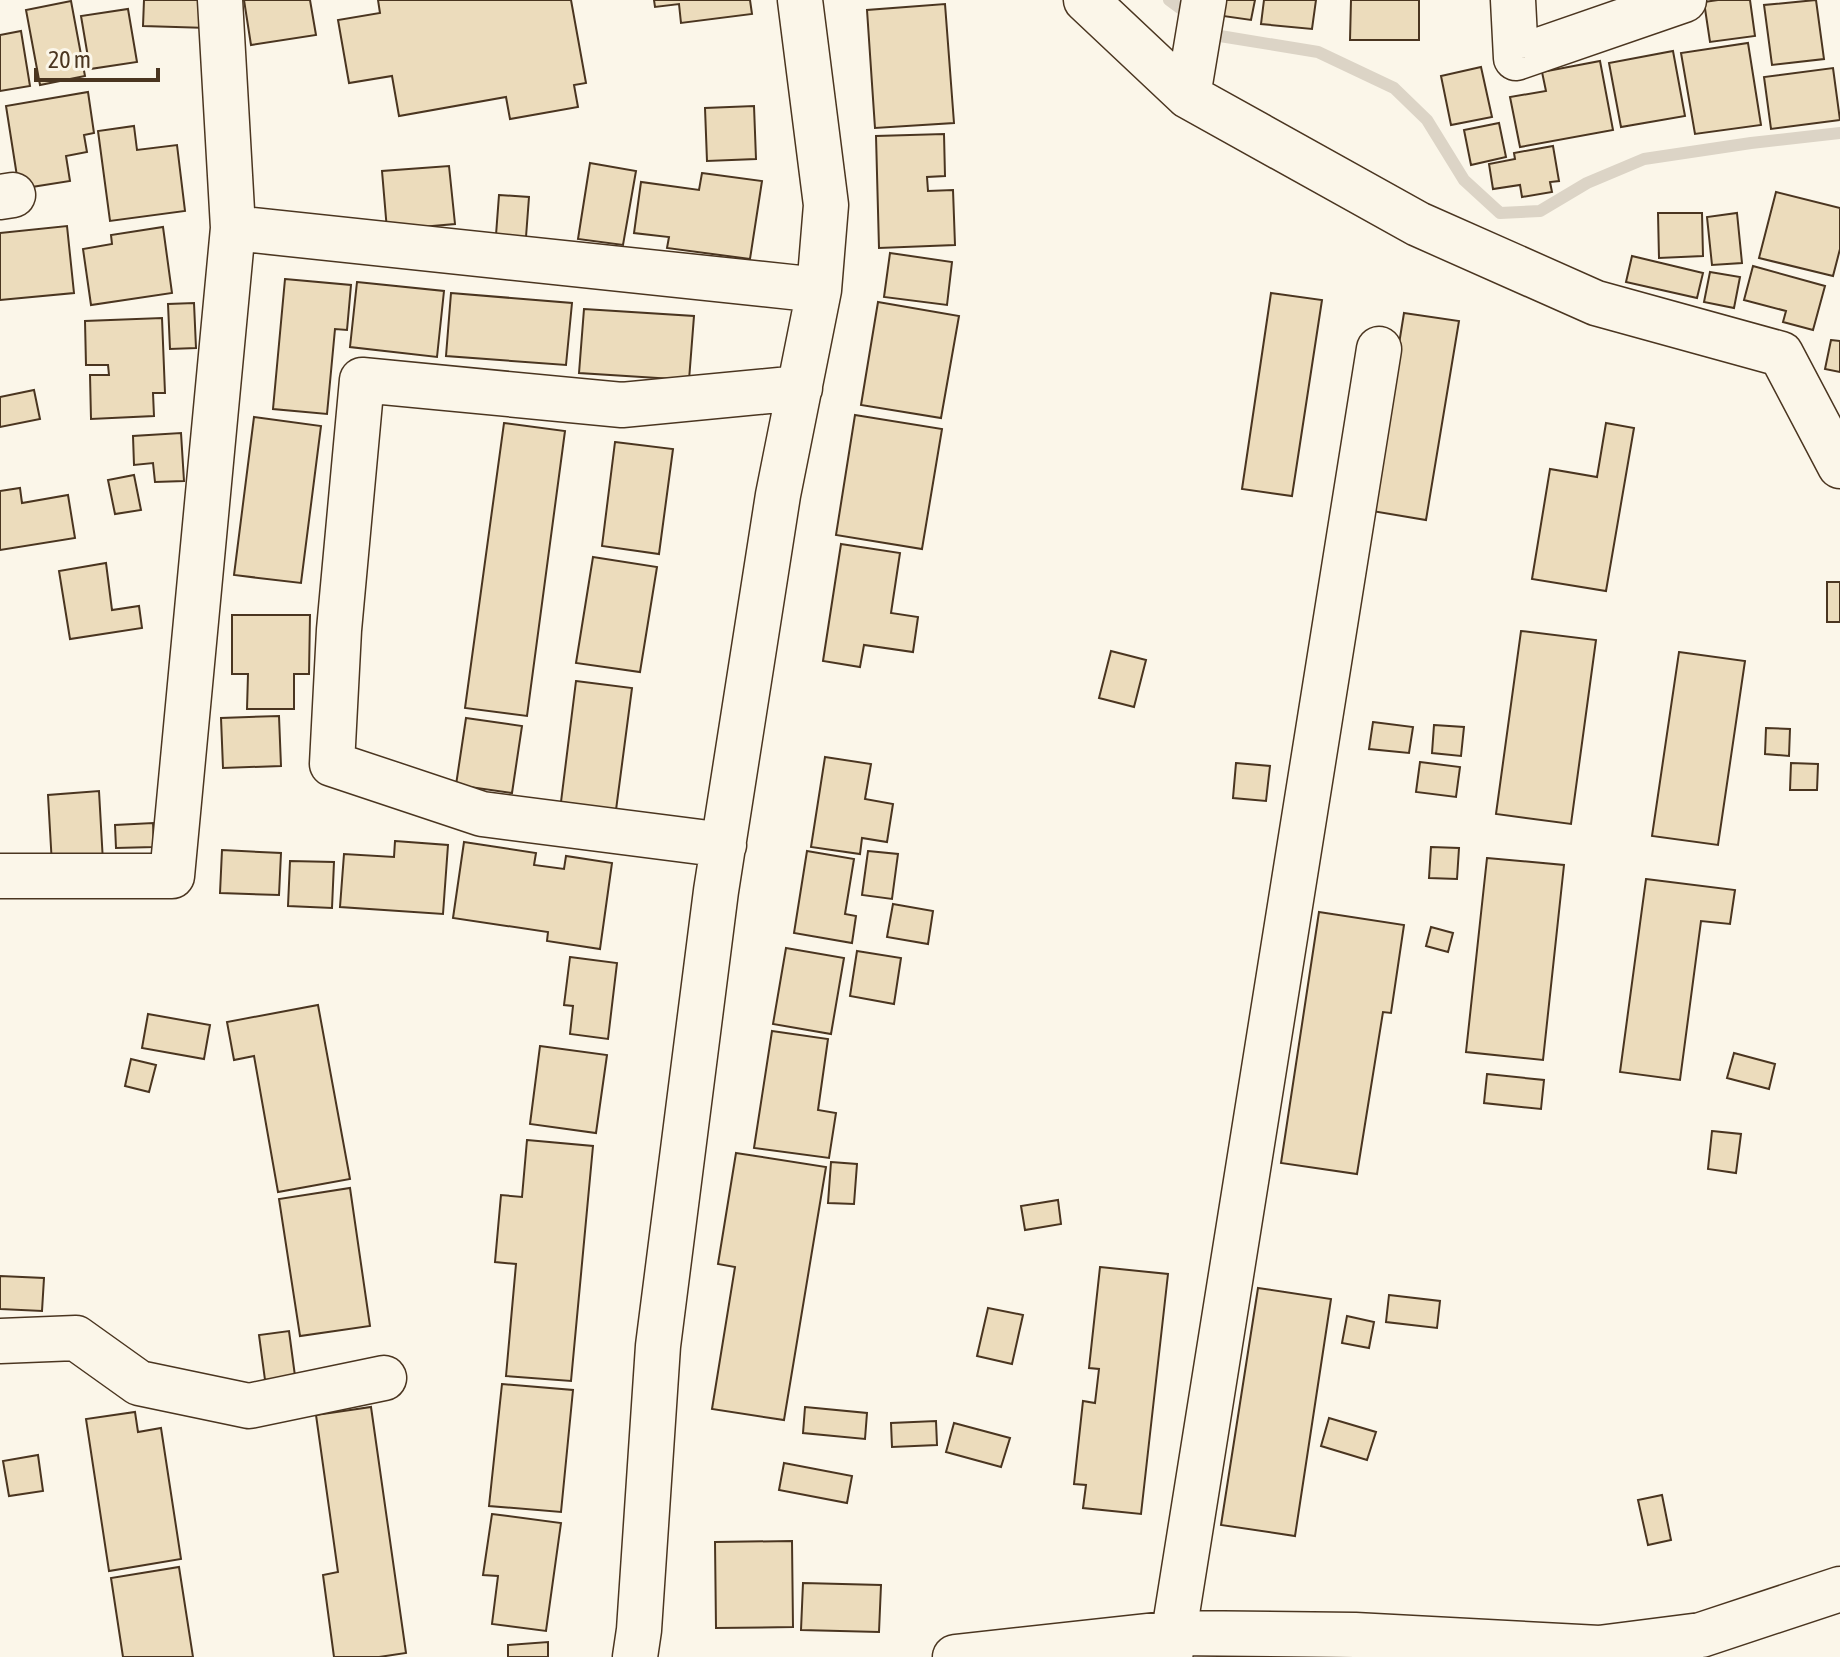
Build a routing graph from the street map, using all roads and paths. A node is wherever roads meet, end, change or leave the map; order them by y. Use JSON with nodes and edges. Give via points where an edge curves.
{"nodes":[{"id":1,"x":220,"y":0,"type":"edge"},
{"id":2,"x":800,"y":0,"type":"edge"},
{"id":3,"x":1086,"y":0,"type":"edge"},
{"id":4,"x":1204,"y":0,"type":"edge"},
{"id":5,"x":1513,"y":0,"type":"edge"},
{"id":6,"x":1684,"y":0,"type":"edge"},
{"id":7,"x":1188,"y":96,"type":"junction"},
{"id":8,"x":233,"y":228,"type":"junction"},
{"id":9,"x":819,"y":290,"type":"junction"},
{"id":10,"x":1379,"y":349,"type":"dead end"},
{"id":11,"x":800,"y":388,"type":"junction"},
{"id":12,"x":1840,"y":466,"type":"edge"},
{"id":13,"x":724,"y":845,"type":"junction"},
{"id":14,"x":0,"y":876,"type":"edge"},
{"id":15,"x":0,"y":1341,"type":"edge"},
{"id":16,"x":384,"y":1378,"type":"dead end"},
{"id":17,"x":1840,"y":1589,"type":"edge"},
{"id":18,"x":1172,"y":1645,"type":"edge"},
{"id":19,"x":635,"y":1657,"type":"edge"},
{"id":20,"x":955,"y":1657,"type":"edge"}],
"edges":[{"from":1,"to":8,"type":"street"},
{"from":2,"to":9,"type":"street","via":[[826,205]]},
{"from":3,"to":7,"type":"street"},
{"from":4,"to":7,"type":"street"},
{"from":5,"to":6,"type":"street","via":[[1516,58]]},
{"from":7,"to":12,"type":"street","via":[[1418,224],[1596,303],[1781,354]]},
{"from":8,"to":9,"type":"street"},
{"from":8,"to":14,"type":"street","via":[[172,876]]},
{"from":9,"to":11,"type":"street"},
{"from":10,"to":18,"type":"street"},
{"from":11,"to":13,"type":"street","via":[[778,495]]},
{"from":11,"to":13,"type":"street","via":[[622,405],[362,380],[332,764],[482,814]]},
{"from":13,"to":19,"type":"street","via":[[658,1346]]},
{"from":15,"to":16,"type":"street","via":[[76,1338],[139,1383],[249,1406]]},
{"from":17,"to":18,"type":"street","via":[[1701,1635],[1599,1648],[1355,1635]]},
{"from":18,"to":20,"type":"street"}]}
